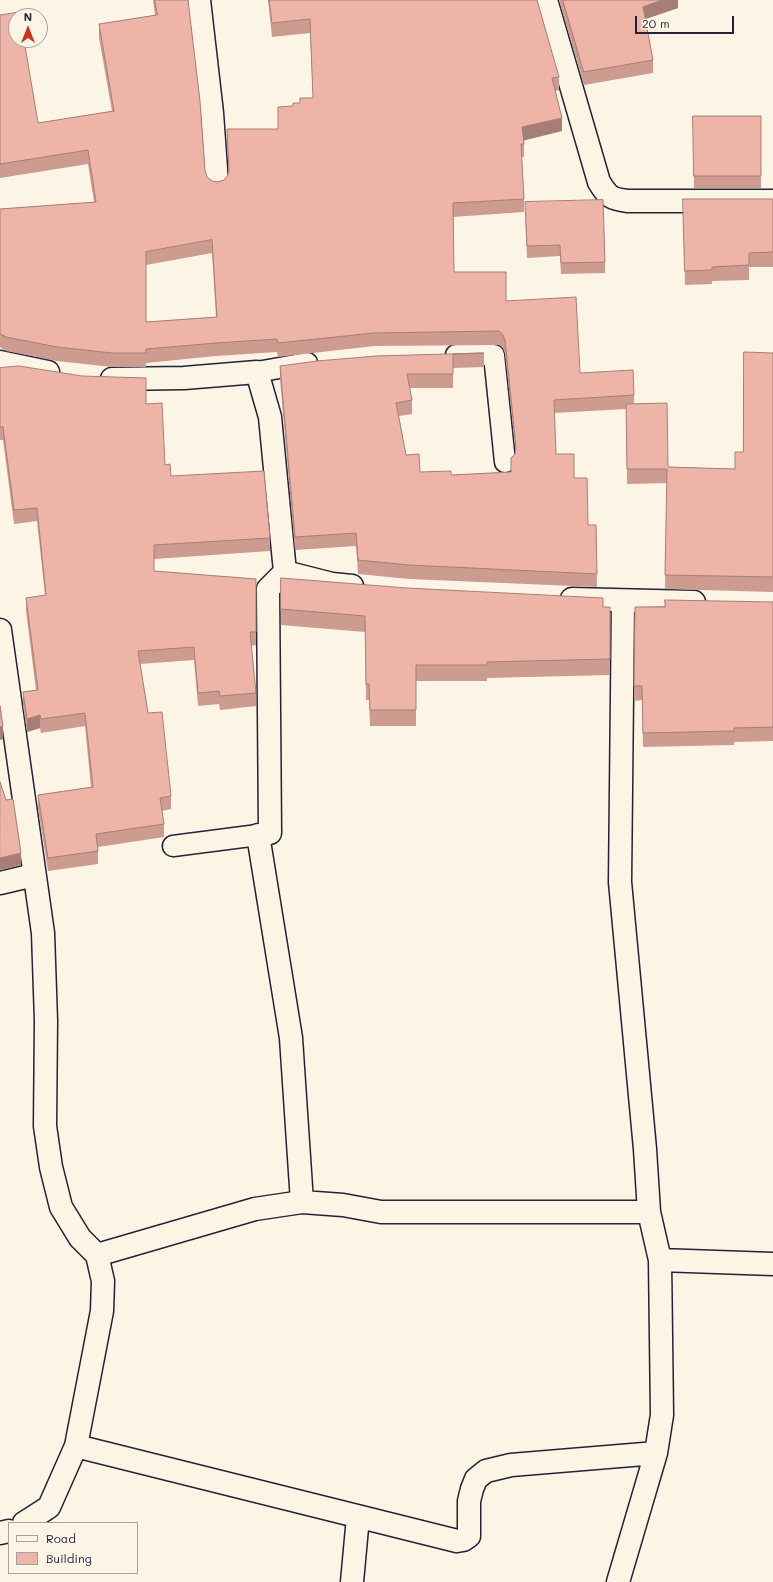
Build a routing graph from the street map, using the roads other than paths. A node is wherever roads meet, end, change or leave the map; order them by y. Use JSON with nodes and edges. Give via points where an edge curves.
{"nodes":[{"id":1,"x":199,"y":0,"type":"edge"},
{"id":2,"x":546,"y":0,"type":"edge"},
{"id":3,"x":217,"y":183,"type":"edge"},
{"id":4,"x":773,"y":201,"type":"edge"},
{"id":5,"x":440,"y":356,"type":"edge"},
{"id":6,"x":327,"y":361,"type":"edge"},
{"id":7,"x":0,"y":362,"type":"edge"},
{"id":8,"x":257,"y":372,"type":"junction"},
{"id":9,"x":66,"y":374,"type":"edge"},
{"id":10,"x":89,"y":377,"type":"edge"},
{"id":11,"x":505,"y":462,"type":"dead end"},
{"id":12,"x":285,"y":572,"type":"junction"},
{"id":13,"x":370,"y":587,"type":"edge"},
{"id":14,"x":551,"y":598,"type":"edge"},
{"id":15,"x":623,"y":601,"type":"junction"},
{"id":16,"x":718,"y":603,"type":"edge"},
{"id":17,"x":0,"y":630,"type":"edge"},
{"id":18,"x":258,"y":835,"type":"junction"},
{"id":19,"x":172,"y":846,"type":"dead end"},
{"id":20,"x":34,"y":875,"type":"junction"},
{"id":21,"x":0,"y":882,"type":"edge"},
{"id":22,"x":302,"y":1202,"type":"junction"},
{"id":23,"x":649,"y":1212,"type":"junction"},
{"id":24,"x":97,"y":1255,"type":"junction"},
{"id":25,"x":660,"y":1260,"type":"junction"},
{"id":26,"x":773,"y":1264,"type":"edge"},
{"id":27,"x":76,"y":1446,"type":"junction"},
{"id":28,"x":656,"y":1453,"type":"junction"},
{"id":29,"x":358,"y":1516,"type":"junction"},
{"id":30,"x":26,"y":1522,"type":"edge"},
{"id":31,"x":352,"y":1582,"type":"edge"},
{"id":32,"x":618,"y":1582,"type":"edge"}],
"edges":[{"from":1,"to":3,"type":"street"},
{"from":2,"to":4,"type":"street","via":[[599,182],[605,192],[614,199],[628,200]]},
{"from":5,"to":11,"type":"lane","via":[[494,354]]},
{"from":6,"to":8,"type":"lane"},
{"from":7,"to":9,"type":"street"},
{"from":8,"to":10,"type":"street","via":[[184,378]]},
{"from":8,"to":12,"type":"street","via":[[270,417]]},
{"from":12,"to":13,"type":"street","via":[[332,584]]},
{"from":12,"to":18,"type":"street","via":[[268,589],[270,833]]},
{"from":14,"to":15,"type":"street"},
{"from":15,"to":16,"type":"street"},
{"from":15,"to":23,"type":"street","via":[[620,882]]},
{"from":17,"to":20,"type":"street"},
{"from":18,"to":19,"type":"lane"},
{"from":18,"to":22,"type":"street","via":[[290,1038]]},
{"from":20,"to":21,"type":"street"},
{"from":20,"to":24,"type":"street","via":[[43,933],[46,1021],[45,1126],[51,1167],[61,1207],[80,1238]]},
{"from":22,"to":23,"type":"street","via":[[343,1205],[381,1212]]},
{"from":22,"to":24,"type":"street","via":[[256,1209]]},
{"from":23,"to":25,"type":"street"},
{"from":24,"to":27,"type":"street","via":[[103,1281],[102,1311]]},
{"from":25,"to":26,"type":"street"},
{"from":25,"to":28,"type":"street","via":[[662,1415]]},
{"from":27,"to":29,"type":"street"},
{"from":27,"to":30,"type":"street","via":[[49,1507]]},
{"from":28,"to":29,"type":"street","via":[[511,1465],[486,1471],[476,1479],[472,1489],[469,1501],[469,1536],[463,1540],[457,1541]]},
{"from":28,"to":32,"type":"street"},
{"from":29,"to":31,"type":"street"}]}
